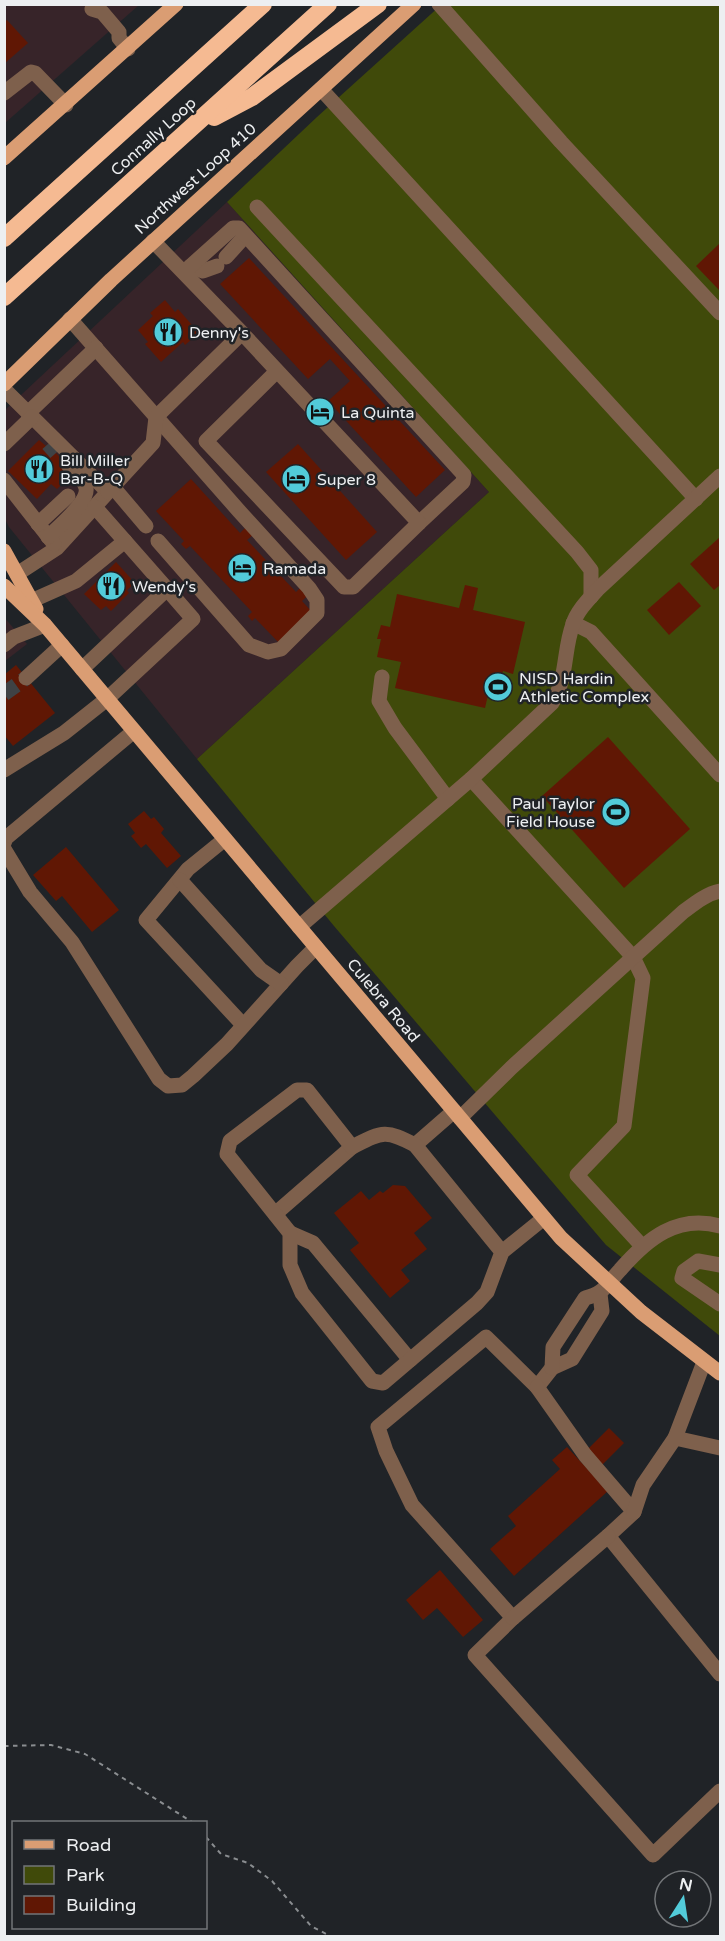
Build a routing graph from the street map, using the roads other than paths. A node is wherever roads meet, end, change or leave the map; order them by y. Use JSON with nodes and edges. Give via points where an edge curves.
{"nodes":[{"id":1,"x":176,"y":4,"type":"edge"},
{"id":2,"x":263,"y":4,"type":"edge"},
{"id":3,"x":328,"y":4,"type":"edge"},
{"id":4,"x":378,"y":4,"type":"edge"},
{"id":5,"x":414,"y":4,"type":"edge"},
{"id":6,"x":439,"y":4,"type":"edge"},
{"id":7,"x":91,"y":7,"type":"edge"},
{"id":8,"x":123,"y":43,"type":"junction"},
{"id":9,"x":321,"y":89,"type":"junction"},
{"id":10,"x":4,"y":93,"type":"edge"},
{"id":11,"x":69,"y":102,"type":"junction"},
{"id":12,"x":189,"y":131,"type":"junction"},
{"id":13,"x":4,"y":158,"type":"edge"},
{"id":14,"x":257,"y":207,"type":"dead end"},
{"id":15,"x":245,"y":236,"type":"junction"},
{"id":16,"x":4,"y":238,"type":"edge"},
{"id":17,"x":153,"y":241,"type":"junction"},
{"id":18,"x":187,"y":269,"type":"junction"},
{"id":19,"x":4,"y":297,"type":"edge"},
{"id":20,"x":720,"y":313,"type":"edge"},
{"id":21,"x":70,"y":319,"type":"junction"},
{"id":22,"x":242,"y":333,"type":"junction"},
{"id":23,"x":96,"y":348,"type":"junction"},
{"id":24,"x":278,"y":371,"type":"junction"},
{"id":25,"x":4,"y":384,"type":"edge"},
{"id":26,"x":4,"y":389,"type":"edge"},
{"id":27,"x":29,"y":417,"type":"junction"},
{"id":28,"x":156,"y":417,"type":"junction"},
{"id":29,"x":4,"y":444,"type":"edge"},
{"id":30,"x":720,"y":476,"type":"edge"},
{"id":31,"x":4,"y":480,"type":"edge"},
{"id":32,"x":110,"y":490,"type":"junction"},
{"id":33,"x":68,"y":496,"type":"dead end"},
{"id":34,"x":696,"y":499,"type":"junction"},
{"id":35,"x":95,"y":507,"type":"junction"},
{"id":36,"x":419,"y":523,"type":"junction"},
{"id":37,"x":39,"y":524,"type":"junction"},
{"id":38,"x":146,"y":526,"type":"dead end"},
{"id":39,"x":125,"y":541,"type":"junction"},
{"id":40,"x":158,"y":541,"type":"dead end"},
{"id":41,"x":53,"y":543,"type":"junction"},
{"id":42,"x":4,"y":551,"type":"edge"},
{"id":43,"x":17,"y":574,"type":"junction"},
{"id":44,"x":4,"y":586,"type":"edge"},
{"id":45,"x":167,"y":589,"type":"junction"},
{"id":46,"x":591,"y":597,"type":"junction"},
{"id":47,"x":31,"y":601,"type":"junction"},
{"id":48,"x":573,"y":623,"type":"junction"},
{"id":49,"x":45,"y":625,"type":"junction"},
{"id":50,"x":4,"y":645,"type":"edge"},
{"id":51,"x":62,"y":645,"type":"junction"},
{"id":52,"x":82,"y":669,"type":"junction"},
{"id":53,"x":382,"y":677,"type":"dead end"},
{"id":54,"x":26,"y":678,"type":"tunnel mouth"},
{"id":55,"x":107,"y":699,"type":"junction"},
{"id":56,"x":134,"y":731,"type":"junction"},
{"id":57,"x":4,"y":770,"type":"edge"},
{"id":58,"x":720,"y":775,"type":"edge"},
{"id":59,"x":471,"y":779,"type":"junction"},
{"id":60,"x":448,"y":799,"type":"junction"},
{"id":61,"x":225,"y":839,"type":"junction"},
{"id":62,"x":4,"y":843,"type":"edge"},
{"id":63,"x":4,"y":849,"type":"edge"},
{"id":64,"x":180,"y":880,"type":"junction"},
{"id":65,"x":720,"y":891,"type":"edge"},
{"id":66,"x":299,"y":927,"type":"junction"},
{"id":67,"x":316,"y":948,"type":"junction"},
{"id":68,"x":633,"y":957,"type":"junction"},
{"id":69,"x":281,"y":984,"type":"junction"},
{"id":70,"x":243,"y":1025,"type":"junction"},
{"id":71,"x":457,"y":1114,"type":"junction"},
{"id":72,"x":415,"y":1145,"type":"junction"},
{"id":73,"x":352,"y":1147,"type":"junction"},
{"id":74,"x":275,"y":1214,"type":"junction"},
{"id":75,"x":544,"y":1218,"type":"junction"},
{"id":76,"x":720,"y":1226,"type":"edge"},
{"id":77,"x":291,"y":1233,"type":"junction"},
{"id":78,"x":642,"y":1246,"type":"junction"},
{"id":79,"x":502,"y":1252,"type":"junction"},
{"id":80,"x":720,"y":1265,"type":"edge"},
{"id":81,"x":604,"y":1288,"type":"junction"},
{"id":82,"x":720,"y":1304,"type":"edge"},
{"id":83,"x":410,"y":1360,"type":"junction"},
{"id":84,"x":704,"y":1362,"type":"junction"},
{"id":85,"x":552,"y":1368,"type":"junction"},
{"id":86,"x":720,"y":1373,"type":"edge"},
{"id":87,"x":537,"y":1387,"type":"junction"},
{"id":88,"x":675,"y":1438,"type":"junction"},
{"id":89,"x":720,"y":1448,"type":"edge"},
{"id":90,"x":634,"y":1512,"type":"junction"},
{"id":91,"x":608,"y":1536,"type":"junction"},
{"id":92,"x":513,"y":1618,"type":"junction"},
{"id":93,"x":720,"y":1674,"type":"edge"},
{"id":94,"x":720,"y":1791,"type":"edge"}],
"edges":[{"from":1,"to":8,"type":"main road"},
{"from":2,"to":16,"type":"highway","name":"Connally Loop"},
{"from":3,"to":12,"type":"highway","name":"Connally Loop"},
{"from":4,"to":12,"type":"highway","via":[[252,97]]},
{"from":5,"to":9,"type":"main road","name":"Northwest Loop 410"},
{"from":6,"to":20,"type":"lane"},
{"from":7,"to":8,"type":"lane","via":[[102,12]]},
{"from":8,"to":11,"type":"main road"},
{"from":9,"to":17,"type":"main road","name":"Northwest Loop 410"},
{"from":9,"to":34,"type":"lane"},
{"from":10,"to":11,"type":"lane","via":[[35,73]]},
{"from":11,"to":13,"type":"main road"},
{"from":12,"to":19,"type":"highway","name":"Connally Loop"},
{"from":14,"to":46,"type":"lane","via":[[577,552],[591,570]]},
{"from":15,"to":18,"type":"lane","via":[[222,261],[203,271]]},
{"from":15,"to":18,"type":"lane","via":[[239,228],[233,228]]},
{"from":15,"to":36,"type":"lane","via":[[464,475],[463,482]]},
{"from":17,"to":18,"type":"lane"},
{"from":17,"to":21,"type":"main road","name":"Northwest Loop 410"},
{"from":18,"to":22,"type":"lane"},
{"from":21,"to":23,"type":"lane"},
{"from":21,"to":25,"type":"main road","name":"Northwest Loop 410"},
{"from":22,"to":24,"type":"lane"},
{"from":22,"to":28,"type":"lane"},
{"from":23,"to":27,"type":"lane"},
{"from":23,"to":28,"type":"lane"},
{"from":24,"to":36,"type":"lane"},
{"from":24,"to":36,"type":"lane","via":[[206,441],[344,587],[353,587]]},
{"from":26,"to":27,"type":"lane"},
{"from":27,"to":29,"type":"lane"},
{"from":27,"to":32,"type":"lane"},
{"from":27,"to":41,"type":"lane","via":[[85,486],[81,503]]},
{"from":28,"to":32,"type":"lane","via":[[153,443]]},
{"from":28,"to":40,"type":"lane","via":[[309,588],[317,600],[317,613],[281,649],[268,652],[249,645]]},
{"from":30,"to":34,"type":"lane"},
{"from":31,"to":37,"type":"lane"},
{"from":32,"to":35,"type":"lane"},
{"from":32,"to":38,"type":"lane"},
{"from":33,"to":37,"type":"lane"},
{"from":34,"to":46,"type":"lane"},
{"from":35,"to":39,"type":"lane"},
{"from":35,"to":41,"type":"lane"},
{"from":37,"to":41,"type":"lane"},
{"from":39,"to":45,"type":"lane"},
{"from":39,"to":47,"type":"lane","via":[[76,581]]},
{"from":41,"to":43,"type":"lane"},
{"from":42,"to":43,"type":"main road","name":"Culebra Road"},
{"from":43,"to":47,"type":"main road","name":"Culebra Road"},
{"from":44,"to":49,"type":"main road","name":"Culebra Road"},
{"from":45,"to":52,"type":"lane"},
{"from":45,"to":55,"type":"lane","via":[[193,619]]},
{"from":46,"to":48,"type":"lane"},
{"from":47,"to":49,"type":"main road","name":"Culebra Road"},
{"from":48,"to":58,"type":"lane","via":[[591,632]]},
{"from":48,"to":59,"type":"lane","via":[[556,696]]},
{"from":49,"to":50,"type":"lane"},
{"from":49,"to":51,"type":"main road","name":"Culebra Road"},
{"from":51,"to":52,"type":"main road","name":"Culebra Road"},
{"from":51,"to":54,"type":"lane"},
{"from":52,"to":55,"type":"main road","name":"Culebra Road"},
{"from":53,"to":60,"type":"lane","via":[[379,700]]},
{"from":55,"to":56,"type":"main road","name":"Culebra Road"},
{"from":55,"to":57,"type":"lane","via":[[64,733]]},
{"from":56,"to":61,"type":"main road","name":"Culebra Road"},
{"from":56,"to":62,"type":"lane"},
{"from":59,"to":60,"type":"lane"},
{"from":59,"to":68,"type":"lane"},
{"from":60,"to":66,"type":"lane"},
{"from":61,"to":64,"type":"lane"},
{"from":61,"to":66,"type":"main road","name":"Culebra Road"},
{"from":63,"to":70,"type":"lane","via":[[30,892],[72,942],[159,1079],[168,1086],[182,1085]]},
{"from":64,"to":69,"type":"lane","via":[[261,970]]},
{"from":64,"to":70,"type":"lane","via":[[146,920]]},
{"from":65,"to":68,"type":"lane","via":[[699,900]]},
{"from":66,"to":67,"type":"main road","name":"Culebra Road"},
{"from":67,"to":69,"type":"lane"},
{"from":67,"to":71,"type":"main road","name":"Culebra Road"},
{"from":68,"to":71,"type":"lane"},
{"from":68,"to":78,"type":"lane","via":[[643,978],[624,1126],[577,1175]]},
{"from":69,"to":70,"type":"lane"},
{"from":71,"to":72,"type":"lane"},
{"from":71,"to":75,"type":"main road","name":"Culebra Road"},
{"from":72,"to":73,"type":"lane","via":[[387,1133]]},
{"from":72,"to":79,"type":"lane"},
{"from":73,"to":74,"type":"lane"},
{"from":73,"to":74,"type":"lane","via":[[307,1090],[297,1090],[230,1140],[227,1154]]},
{"from":74,"to":77,"type":"lane"},
{"from":75,"to":79,"type":"lane"},
{"from":75,"to":81,"type":"main road","name":"Culebra Road"},
{"from":76,"to":78,"type":"lane","via":[[707,1222],[674,1226]]},
{"from":77,"to":83,"type":"lane","via":[[313,1243]]},
{"from":77,"to":83,"type":"lane","via":[[290,1265],[302,1293],[372,1381],[383,1383]]},
{"from":78,"to":81,"type":"lane"},
{"from":79,"to":83,"type":"lane","via":[[487,1292]]},
{"from":80,"to":82,"type":"lane","via":[[698,1261],[684,1271],[682,1278]]},
{"from":81,"to":84,"type":"main road","name":"Culebra Road"},
{"from":81,"to":85,"type":"lane","via":[[585,1298],[578,1308],[553,1347]]},
{"from":81,"to":85,"type":"lane","via":[[602,1311],[572,1359]]},
{"from":84,"to":86,"type":"main road","name":"Culebra Road"},
{"from":84,"to":88,"type":"lane"},
{"from":85,"to":87,"type":"lane"},
{"from":87,"to":90,"type":"lane","via":[[585,1455]]},
{"from":87,"to":92,"type":"lane","via":[[486,1336],[378,1428],[412,1505]]},
{"from":88,"to":89,"type":"lane"},
{"from":88,"to":90,"type":"lane","via":[[643,1485]]},
{"from":90,"to":91,"type":"lane"},
{"from":91,"to":92,"type":"lane"},
{"from":91,"to":93,"type":"lane"},
{"from":92,"to":94,"type":"lane","via":[[475,1655],[653,1855]]}]}
